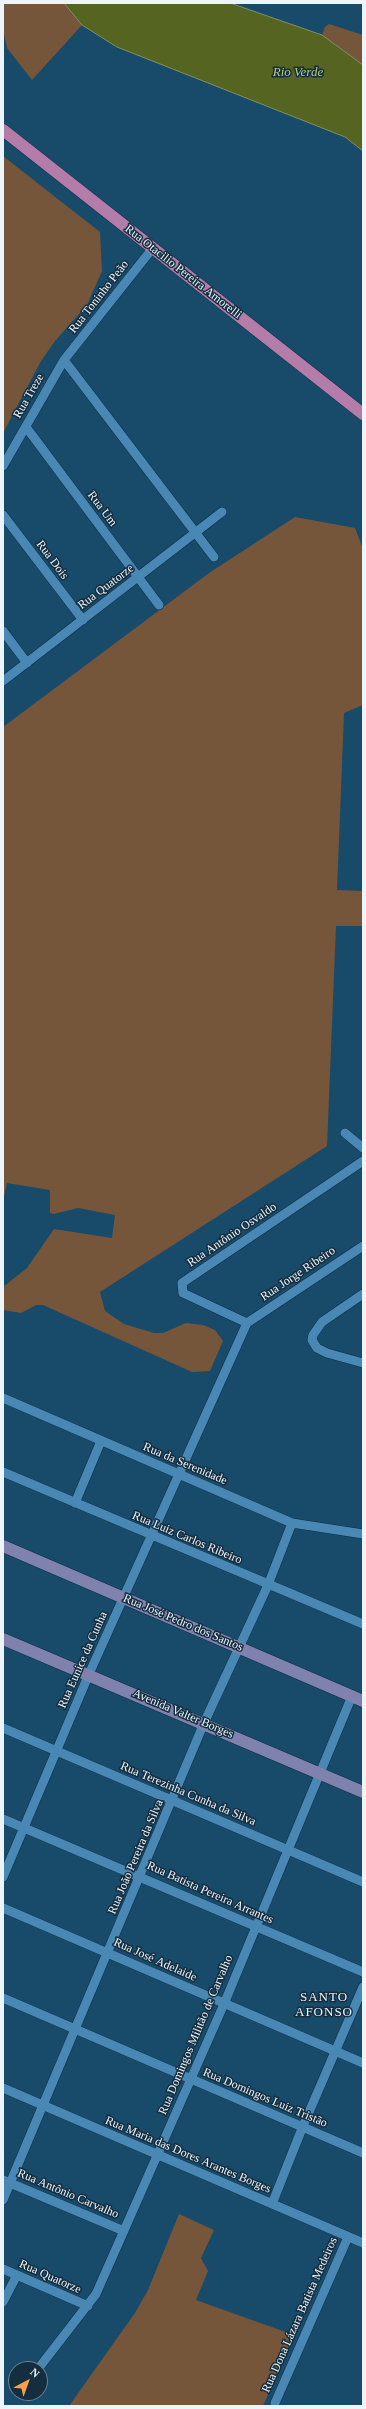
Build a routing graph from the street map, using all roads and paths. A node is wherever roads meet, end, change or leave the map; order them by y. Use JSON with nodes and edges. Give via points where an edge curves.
{"nodes":[{"id":1,"x":3,"y":130,"type":"edge"},
{"id":2,"x":152,"y":249,"type":"junction"},
{"id":3,"x":64,"y":360,"type":"junction"},
{"id":4,"x":363,"y":414,"type":"edge"},
{"id":5,"x":26,"y":427,"type":"junction"},
{"id":6,"x":3,"y":466,"type":"edge"},
{"id":7,"x":222,"y":512,"type":"dead end"},
{"id":8,"x":3,"y":515,"type":"edge"},
{"id":9,"x":195,"y":534,"type":"junction"},
{"id":10,"x":214,"y":557,"type":"dead end"},
{"id":11,"x":139,"y":578,"type":"junction"},
{"id":12,"x":159,"y":605,"type":"dead end"},
{"id":13,"x":83,"y":620,"type":"junction"},
{"id":14,"x":3,"y":631,"type":"edge"},
{"id":15,"x":27,"y":662,"type":"junction"},
{"id":16,"x":3,"y":680,"type":"edge"},
{"id":17,"x":345,"y":1133,"type":"dead end"},
{"id":18,"x":363,"y":1148,"type":"edge"},
{"id":19,"x":363,"y":1161,"type":"edge"},
{"id":20,"x":363,"y":1246,"type":"edge"},
{"id":21,"x":363,"y":1294,"type":"edge"},
{"id":22,"x":247,"y":1323,"type":"junction"},
{"id":23,"x":363,"y":1363,"type":"edge"},
{"id":24,"x":3,"y":1398,"type":"edge"},
{"id":25,"x":101,"y":1441,"type":"junction"},
{"id":26,"x":3,"y":1472,"type":"edge"},
{"id":27,"x":179,"y":1473,"type":"junction"},
{"id":28,"x":75,"y":1502,"type":"junction"},
{"id":29,"x":292,"y":1524,"type":"junction"},
{"id":30,"x":363,"y":1534,"type":"edge"},
{"id":31,"x":152,"y":1536,"type":"junction"},
{"id":32,"x":3,"y":1546,"type":"edge"},
{"id":33,"x":268,"y":1585,"type":"junction"},
{"id":34,"x":123,"y":1598,"type":"junction"},
{"id":35,"x":363,"y":1624,"type":"edge"},
{"id":36,"x":3,"y":1639,"type":"edge"},
{"id":37,"x":240,"y":1647,"type":"junction"},
{"id":38,"x":89,"y":1674,"type":"junction"},
{"id":39,"x":352,"y":1696,"type":"junction"},
{"id":40,"x":363,"y":1701,"type":"edge"},
{"id":41,"x":204,"y":1723,"type":"junction"},
{"id":42,"x":3,"y":1728,"type":"edge"},
{"id":43,"x":57,"y":1751,"type":"junction"},
{"id":44,"x":320,"y":1774,"type":"junction"},
{"id":45,"x":363,"y":1792,"type":"edge"},
{"id":46,"x":173,"y":1801,"type":"junction"},
{"id":47,"x":3,"y":1819,"type":"edge"},
{"id":48,"x":24,"y":1827,"type":"junction"},
{"id":49,"x":288,"y":1850,"type":"junction"},
{"id":50,"x":139,"y":1876,"type":"junction"},
{"id":51,"x":3,"y":1877,"type":"edge"},
{"id":52,"x":363,"y":1882,"type":"edge"},
{"id":53,"x":3,"y":1908,"type":"edge"},
{"id":54,"x":254,"y":1926,"type":"junction"},
{"id":55,"x":108,"y":1952,"type":"junction"},
{"id":56,"x":363,"y":1972,"type":"edge"},
{"id":57,"x":363,"y":1987,"type":"edge"},
{"id":58,"x":3,"y":1998,"type":"edge"},
{"id":59,"x":224,"y":2004,"type":"junction"},
{"id":60,"x":76,"y":2030,"type":"junction"},
{"id":61,"x":335,"y":2051,"type":"junction"},
{"id":62,"x":363,"y":2063,"type":"edge"},
{"id":63,"x":190,"y":2079,"type":"junction"},
{"id":64,"x":3,"y":2088,"type":"edge"},
{"id":65,"x":43,"y":2106,"type":"junction"},
{"id":66,"x":303,"y":2126,"type":"junction"},
{"id":67,"x":363,"y":2153,"type":"edge"},
{"id":68,"x":158,"y":2156,"type":"junction"},
{"id":69,"x":6,"y":2181,"type":"edge"},
{"id":70,"x":3,"y":2200,"type":"edge"},
{"id":71,"x":272,"y":2204,"type":"junction"},
{"id":72,"x":124,"y":2231,"type":"junction"},
{"id":73,"x":348,"y":2237,"type":"junction"},
{"id":74,"x":363,"y":2243,"type":"edge"},
{"id":75,"x":3,"y":2269,"type":"edge"},
{"id":76,"x":17,"y":2275,"type":"junction"},
{"id":77,"x":3,"y":2302,"type":"edge"},
{"id":78,"x":88,"y":2306,"type":"junction"},
{"id":79,"x":44,"y":2361,"type":"edge"},
{"id":80,"x":275,"y":2403,"type":"dead end"}],
"edges":[{"from":1,"to":2,"type":"main road","name":"Rua Otacilio Pereira Amorelli"},
{"from":2,"to":3,"type":"street","name":"Rua Toninho Peão"},
{"from":2,"to":4,"type":"main road","name":"Rua Otacilio Pereira Amorelli"},
{"from":3,"to":5,"type":"street","name":"Rua Treze"},
{"from":3,"to":9,"type":"street"},
{"from":5,"to":6,"type":"street","name":"Rua Treze"},
{"from":5,"to":11,"type":"street","name":"Rua Um"},
{"from":7,"to":9,"type":"street","name":"Rua Quatorze"},
{"from":8,"to":13,"type":"street","name":"Rua Dois"},
{"from":9,"to":10,"type":"street"},
{"from":9,"to":11,"type":"street","name":"Rua Quatorze"},
{"from":11,"to":12,"type":"street","name":"Rua Um"},
{"from":11,"to":13,"type":"street","name":"Rua Quatorze"},
{"from":13,"to":15,"type":"street","name":"Rua Quatorze"},
{"from":14,"to":15,"type":"street"},
{"from":15,"to":16,"type":"street","name":"Rua Quatorze"},
{"from":17,"to":18,"type":"street"},
{"from":19,"to":22,"type":"street","name":"Rua Antônio Osvaldo","via":[[182,1283],[183,1293]]},
{"from":20,"to":22,"type":"street","name":"Rua Jorge Ribeiro"},
{"from":21,"to":23,"type":"street","via":[[322,1322],[312,1340],[317,1348],[327,1353]]},
{"from":22,"to":27,"type":"street","name":"Rua Eunice da Cunha"},
{"from":24,"to":25,"type":"street","name":"Rua da Serenidade"},
{"from":25,"to":27,"type":"street","name":"Rua da Serenidade"},
{"from":25,"to":28,"type":"street"},
{"from":26,"to":28,"type":"street","name":"Rua Luiz Carlos Ribeiro"},
{"from":27,"to":29,"type":"street","name":"Rua da Serenidade"},
{"from":27,"to":31,"type":"street","name":"Rua Eunice da Cunha"},
{"from":28,"to":31,"type":"street","name":"Rua Luiz Carlos Ribeiro"},
{"from":29,"to":30,"type":"street","name":"Rua da Serenidade"},
{"from":29,"to":33,"type":"street","name":"Rua João Pereira da Silva"},
{"from":31,"to":33,"type":"street","name":"Rua Luiz Carlos Ribeiro"},
{"from":31,"to":34,"type":"street","name":"Rua Eunice da Cunha"},
{"from":32,"to":34,"type":"street","name":"Rua José Pedro dos Santos"},
{"from":33,"to":35,"type":"street","name":"Rua Luiz Carlos Ribeiro"},
{"from":33,"to":37,"type":"street","name":"Rua João Pereira da Silva"},
{"from":34,"to":37,"type":"street","name":"Rua José Pedro dos Santos"},
{"from":34,"to":38,"type":"street","name":"Rua Eunice da Cunha"},
{"from":36,"to":38,"type":"street","name":"Avenida Valter Borges"},
{"from":37,"to":39,"type":"street","name":"Rua José Pedro dos Santos"},
{"from":37,"to":41,"type":"street","name":"Rua João Pereira da Silva"},
{"from":38,"to":41,"type":"street","name":"Avenida Valter Borges"},
{"from":38,"to":43,"type":"street","name":"Rua Eunice da Cunha"},
{"from":39,"to":40,"type":"street","name":"Rua José Pedro dos Santos"},
{"from":39,"to":44,"type":"street","name":"Rua Domingos Militão de Carvalho"},
{"from":41,"to":44,"type":"street","name":"Avenida Valter Borges"},
{"from":41,"to":46,"type":"street","name":"Rua João Pereira da Silva"},
{"from":42,"to":43,"type":"street","name":"Rua Terezinha Cunha da Silva"},
{"from":43,"to":46,"type":"street","name":"Rua Terezinha Cunha da Silva"},
{"from":43,"to":48,"type":"street","name":"Rua Eunice da Cunha"},
{"from":44,"to":45,"type":"street","name":"Avenida Valter Borges"},
{"from":44,"to":49,"type":"street","name":"Rua Domingos Militão de Carvalho"},
{"from":46,"to":49,"type":"street","name":"Rua Terezinha Cunha da Silva"},
{"from":46,"to":50,"type":"street","name":"Rua João Pereira da Silva"},
{"from":47,"to":48,"type":"street","name":"Rua Batista Pereira Arrantes"},
{"from":48,"to":50,"type":"street","name":"Rua Batista Pereira Arrantes"},
{"from":48,"to":51,"type":"street","name":"Rua Eunice da Cunha"},
{"from":49,"to":52,"type":"street","name":"Rua Terezinha Cunha da Silva"},
{"from":49,"to":54,"type":"street","name":"Rua Domingos Militão de Carvalho"},
{"from":50,"to":54,"type":"street","name":"Rua Batista Pereira Arrantes"},
{"from":50,"to":55,"type":"street","name":"Rua João Pereira da Silva"},
{"from":53,"to":55,"type":"street","name":"Rua José Adelaide"},
{"from":54,"to":56,"type":"street","name":"Rua Batista Pereira Arrantes"},
{"from":54,"to":59,"type":"street","name":"Rua Domingos Militão de Carvalho"},
{"from":55,"to":59,"type":"street","name":"Rua José Adelaide"},
{"from":55,"to":60,"type":"street","name":"Rua João Pereira da Silva"},
{"from":57,"to":61,"type":"street"},
{"from":58,"to":60,"type":"street","name":"Rua Domingos Luiz Tristão"},
{"from":59,"to":61,"type":"street","name":"Rua José Adelaide"},
{"from":59,"to":63,"type":"street","name":"Rua Domingos Militão de Carvalho"},
{"from":60,"to":63,"type":"street","name":"Rua Domingos Luiz Tristão"},
{"from":60,"to":65,"type":"street","name":"Rua João Pereira da Silva"},
{"from":61,"to":62,"type":"street","name":"Rua José Adelaide"},
{"from":61,"to":66,"type":"street"},
{"from":63,"to":66,"type":"street","name":"Rua Domingos Luiz Tristão"},
{"from":63,"to":68,"type":"street","name":"Rua Domingos Militão de Carvalho"},
{"from":64,"to":65,"type":"street","name":"Rua Maria das Dores Arantes Borges"},
{"from":65,"to":68,"type":"street","name":"Rua Maria das Dores Arantes Borges"},
{"from":65,"to":69,"type":"street","name":"Rua João Pereira da Silva"},
{"from":66,"to":67,"type":"street","name":"Rua Domingos Luiz Tristão"},
{"from":66,"to":71,"type":"street"},
{"from":68,"to":71,"type":"street","name":"Rua Maria das Dores Arantes Borges"},
{"from":68,"to":72,"type":"street","name":"Rua Domingos Militão de Carvalho"},
{"from":69,"to":70,"type":"street","name":"Rua João Pereira da Silva"},
{"from":69,"to":72,"type":"street","name":"Rua Antônio Carvalho"},
{"from":71,"to":73,"type":"street","name":"Rua Maria das Dores Arantes Borges"},
{"from":72,"to":78,"type":"street","name":"Rua Domingos Militão de Carvalho","via":[[96,2294]]},
{"from":73,"to":74,"type":"street","name":"Rua Maria das Dores Arantes Borges"},
{"from":73,"to":80,"type":"street","name":"Rua Dona Lázara Batista Medeiros"},
{"from":75,"to":76,"type":"street","name":"Rua Quatorze"},
{"from":76,"to":77,"type":"street"},
{"from":76,"to":78,"type":"street","name":"Rua Quatorze"},
{"from":78,"to":79,"type":"street","name":"Rua Domingos Militão de Carvalho"}]}
